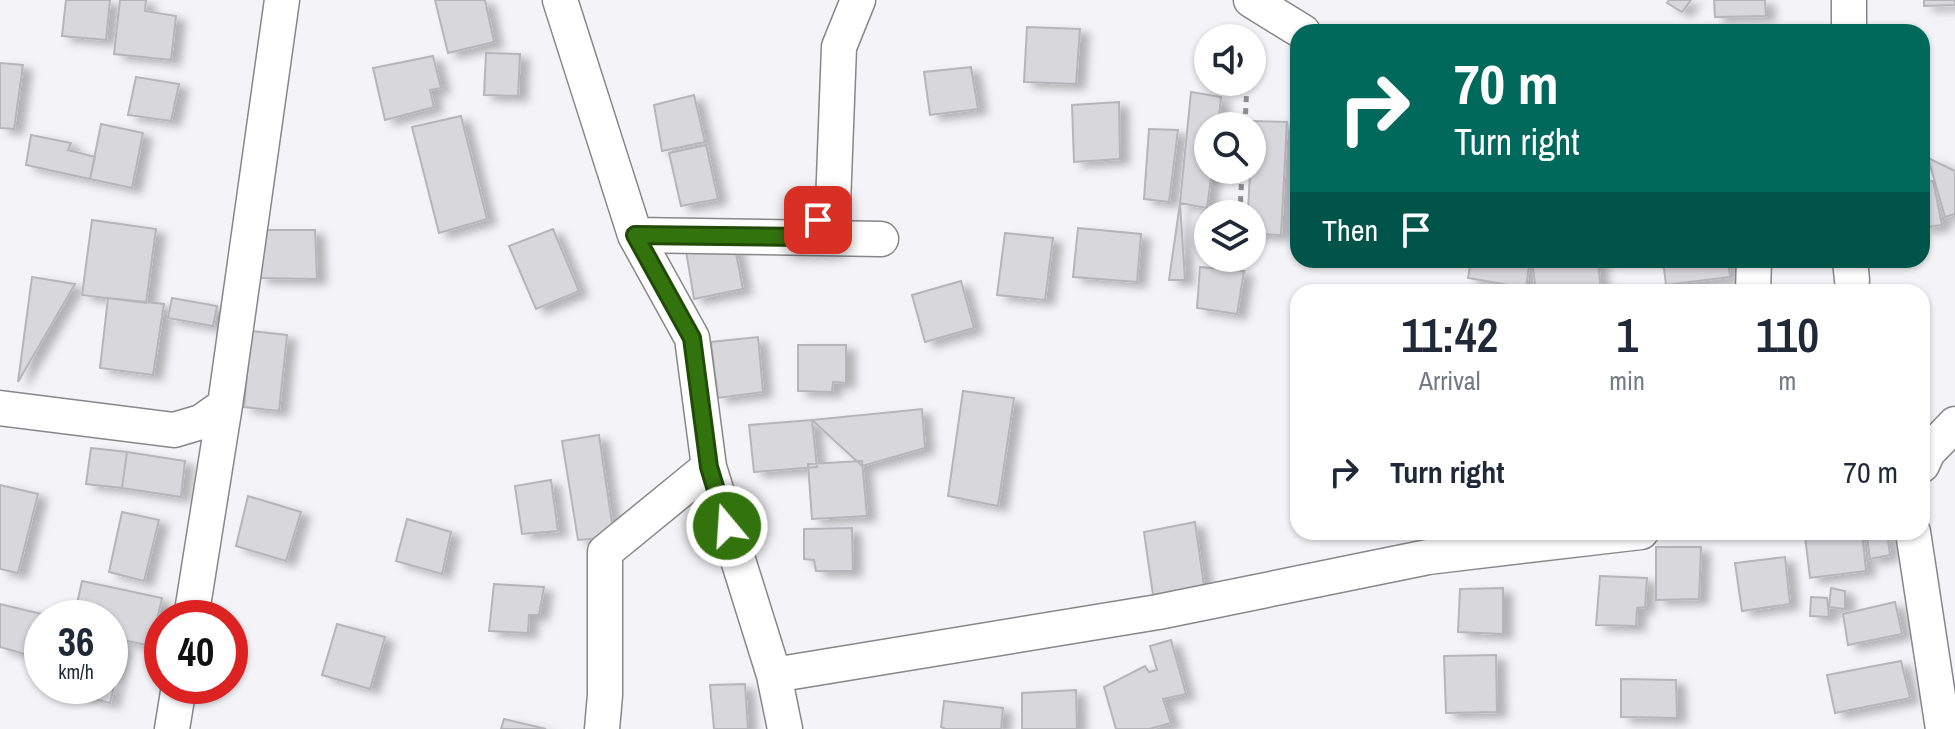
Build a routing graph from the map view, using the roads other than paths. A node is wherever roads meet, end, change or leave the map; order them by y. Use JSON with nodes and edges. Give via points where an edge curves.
{"nodes":[{"id":1,"x":282,"y":0,"type":"edge"},
{"id":2,"x":560,"y":0,"type":"edge"},
{"id":3,"x":858,"y":0,"type":"edge"},
{"id":4,"x":1251,"y":0,"type":"edge"},
{"id":5,"x":1849,"y":0,"type":"edge"},
{"id":6,"x":1290,"y":24,"type":"edge"},
{"id":7,"x":1849,"y":24,"type":"edge"},
{"id":8,"x":635,"y":235,"type":"junction"},
{"id":9,"x":803,"y":237,"type":"junction"},
{"id":10,"x":881,"y":239,"type":"dead end"},
{"id":11,"x":225,"y":405,"type":"junction"},
{"id":12,"x":0,"y":408,"type":"edge"},
{"id":13,"x":1955,"y":424,"type":"edge"},
{"id":14,"x":1930,"y":450,"type":"edge"},
{"id":15,"x":709,"y":467,"type":"junction"},
{"id":16,"x":1573,"y":540,"type":"edge"},
{"id":17,"x":1914,"y":540,"type":"edge"},
{"id":18,"x":194,"y":600,"type":"edge"},
{"id":19,"x":774,"y":675,"type":"junction"},
{"id":20,"x":176,"y":704,"type":"edge"},
{"id":21,"x":172,"y":729,"type":"edge"},
{"id":22,"x":602,"y":729,"type":"edge"},
{"id":23,"x":785,"y":729,"type":"edge"},
{"id":24,"x":1943,"y":729,"type":"edge"}],
"edges":[{"from":1,"to":11,"type":"street"},
{"from":2,"to":8,"type":"street"},
{"from":3,"to":9,"type":"street","via":[[839,47],[833,204]]},
{"from":4,"to":6,"type":"street"},
{"from":5,"to":7,"type":"street"},
{"from":8,"to":9,"type":"street"},
{"from":8,"to":15,"type":"street","via":[[692,338]]},
{"from":9,"to":10,"type":"street"},
{"from":11,"to":12,"type":"street","via":[[201,422],[174,430]]},
{"from":11,"to":18,"type":"street"},
{"from":13,"to":14,"type":"street"},
{"from":15,"to":19,"type":"street"},
{"from":15,"to":22,"type":"street","via":[[605,552]]},
{"from":16,"to":19,"type":"street","via":[[1428,557],[1158,612]]},
{"from":17,"to":24,"type":"street"},
{"from":19,"to":23,"type":"street"},
{"from":20,"to":21,"type":"street"}]}
